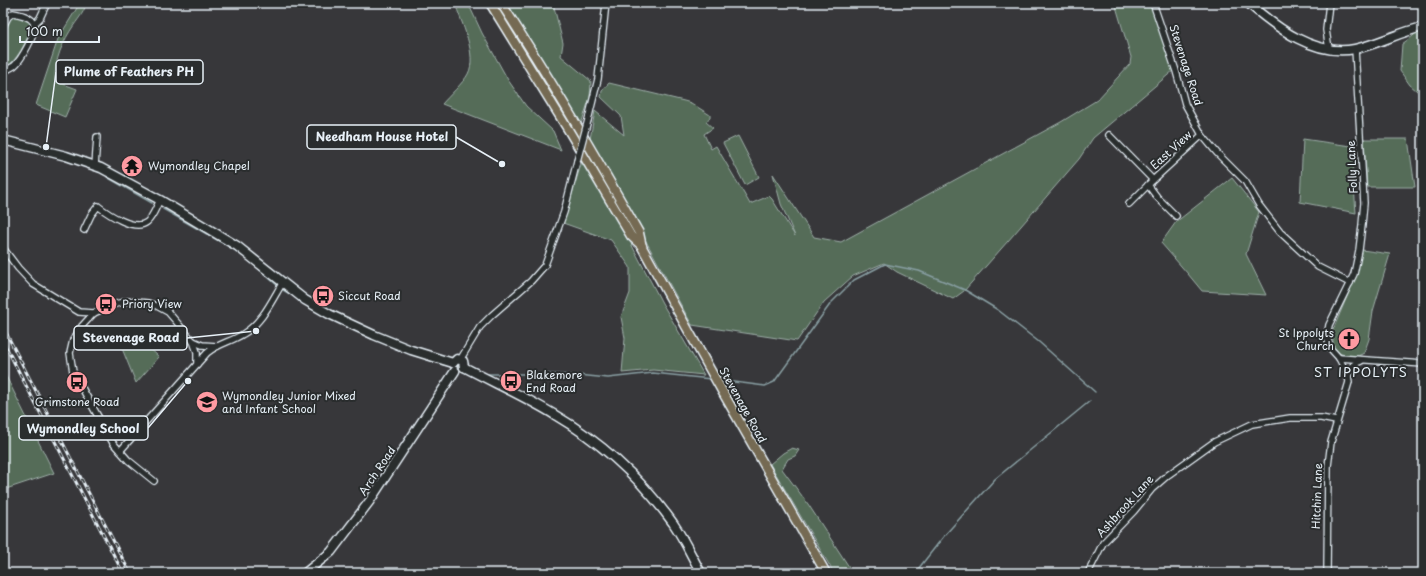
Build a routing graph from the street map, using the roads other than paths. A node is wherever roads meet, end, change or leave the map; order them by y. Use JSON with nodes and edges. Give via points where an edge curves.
{"nodes":[{"id":1,"x":47,"y":3,"type":"edge"},
{"id":2,"x":490,"y":3,"type":"edge"},
{"id":3,"x":501,"y":3,"type":"edge"},
{"id":4,"x":606,"y":3,"type":"edge"},
{"id":5,"x":1153,"y":3,"type":"edge"},
{"id":6,"x":1248,"y":3,"type":"edge"},
{"id":7,"x":1329,"y":3,"type":"edge"},
{"id":8,"x":34,"y":24,"type":"junction"},
{"id":9,"x":3,"y":27,"type":"edge"},
{"id":10,"x":1423,"y":27,"type":"edge"},
{"id":11,"x":1329,"y":49,"type":"junction"},
{"id":12,"x":1355,"y":49,"type":"junction"},
{"id":13,"x":3,"y":71,"type":"edge"},
{"id":14,"x":1109,"y":135,"type":"dead end"},
{"id":15,"x":1202,"y":136,"type":"junction"},
{"id":16,"x":98,"y":137,"type":"dead end"},
{"id":17,"x":3,"y":140,"type":"edge"},
{"id":18,"x":95,"y":166,"type":"junction"},
{"id":19,"x":1153,"y":180,"type":"junction"},
{"id":20,"x":1148,"y":185,"type":"junction"},
{"id":21,"x":160,"y":200,"type":"junction"},
{"id":22,"x":1129,"y":204,"type":"dead end"},
{"id":23,"x":1176,"y":216,"type":"dead end"},
{"id":24,"x":84,"y":230,"type":"dead end"},
{"id":25,"x":642,"y":247,"type":"junction"},
{"id":26,"x":3,"y":248,"type":"edge"},
{"id":27,"x":283,"y":282,"type":"junction"},
{"id":28,"x":1350,"y":283,"type":"junction"},
{"id":29,"x":79,"y":312,"type":"junction"},
{"id":30,"x":94,"y":313,"type":"junction"},
{"id":31,"x":82,"y":326,"type":"junction"},
{"id":32,"x":193,"y":341,"type":"junction"},
{"id":33,"x":217,"y":346,"type":"junction"},
{"id":34,"x":1339,"y":358,"type":"junction"},
{"id":35,"x":1364,"y":360,"type":"junction"},
{"id":36,"x":197,"y":364,"type":"junction"},
{"id":37,"x":1423,"y":364,"type":"edge"},
{"id":38,"x":458,"y":365,"type":"junction"},
{"id":39,"x":1348,"y":376,"type":"junction"},
{"id":40,"x":1336,"y":421,"type":"junction"},
{"id":41,"x":120,"y":452,"type":"junction"},
{"id":42,"x":154,"y":482,"type":"dead end"},
{"id":43,"x":305,"y":573,"type":"edge"},
{"id":44,"x":702,"y":573,"type":"edge"},
{"id":45,"x":826,"y":573,"type":"edge"},
{"id":46,"x":1088,"y":573,"type":"edge"},
{"id":47,"x":1326,"y":573,"type":"edge"}],
"edges":[{"from":1,"to":8,"type":"street"},
{"from":2,"to":25,"type":"main road","via":[[631,236]]},
{"from":3,"to":25,"type":"main road","via":[[639,232]]},
{"from":4,"to":38,"type":"street","bridge":true,"via":[[598,79],[564,212],[545,264],[531,281],[480,327]]},
{"from":5,"to":15,"type":"street","name":"Stevenage Road","via":[[1185,104]]},
{"from":6,"to":11,"type":"street","via":[[1287,33]]},
{"from":7,"to":11,"type":"street","via":[[1326,30]]},
{"from":8,"to":9,"type":"street","via":[[30,19],[13,13]]},
{"from":8,"to":13,"type":"street","via":[[33,33],[18,61]]},
{"from":10,"to":12,"type":"street"},
{"from":11,"to":12,"type":"street"},
{"from":12,"to":28,"type":"street","name":"Folly Lane","via":[[1364,203],[1359,250]]},
{"from":14,"to":19,"type":"street"},
{"from":15,"to":19,"type":"street","name":"East View"},
{"from":15,"to":28,"type":"street","name":"Stevenage Road","via":[[1245,181],[1280,232],[1318,266]]},
{"from":16,"to":18,"type":"street"},
{"from":17,"to":18,"type":"street","via":[[60,154]]},
{"from":18,"to":21,"type":"street"},
{"from":19,"to":20,"type":"street","name":"East View"},
{"from":20,"to":22,"type":"street","name":"East View"},
{"from":20,"to":23,"type":"street"},
{"from":21,"to":24,"type":"street","via":[[149,221],[139,225],[118,220],[98,206]]},
{"from":21,"to":27,"type":"street","via":[[237,246]]},
{"from":25,"to":45,"type":"main road","name":"Stevenage Road"},
{"from":26,"to":29,"type":"street","via":[[25,277]]},
{"from":27,"to":33,"type":"street","via":[[251,328]]},
{"from":27,"to":38,"type":"street","via":[[305,300],[336,318],[411,350]]},
{"from":28,"to":34,"type":"street","via":[[1329,325],[1327,337],[1330,348]]},
{"from":29,"to":30,"type":"street"},
{"from":29,"to":31,"type":"street"},
{"from":30,"to":31,"type":"street"},
{"from":30,"to":32,"type":"street","via":[[127,301],[148,303],[168,312]]},
{"from":31,"to":41,"type":"street","via":[[70,350],[72,368]]},
{"from":32,"to":33,"type":"street","via":[[202,345]]},
{"from":32,"to":36,"type":"street"},
{"from":33,"to":36,"type":"street"},
{"from":34,"to":35,"type":"street"},
{"from":34,"to":39,"type":"street"},
{"from":35,"to":37,"type":"street"},
{"from":35,"to":39,"type":"street","via":[[1356,362]]},
{"from":36,"to":41,"type":"street"},
{"from":38,"to":43,"type":"street","name":"Arch Road","via":[[369,502],[331,552]]},
{"from":38,"to":44,"type":"street","via":[[555,414],[619,462],[673,524]]},
{"from":39,"to":40,"type":"street","via":[[1347,390]]},
{"from":40,"to":46,"type":"street","name":"Ashbrook Lane","via":[[1321,418],[1290,418],[1252,424],[1214,442],[1152,489],[1103,544]]},
{"from":40,"to":47,"type":"street","name":"Hitchin Lane","via":[[1330,442],[1328,466]]},
{"from":41,"to":42,"type":"street"}]}
